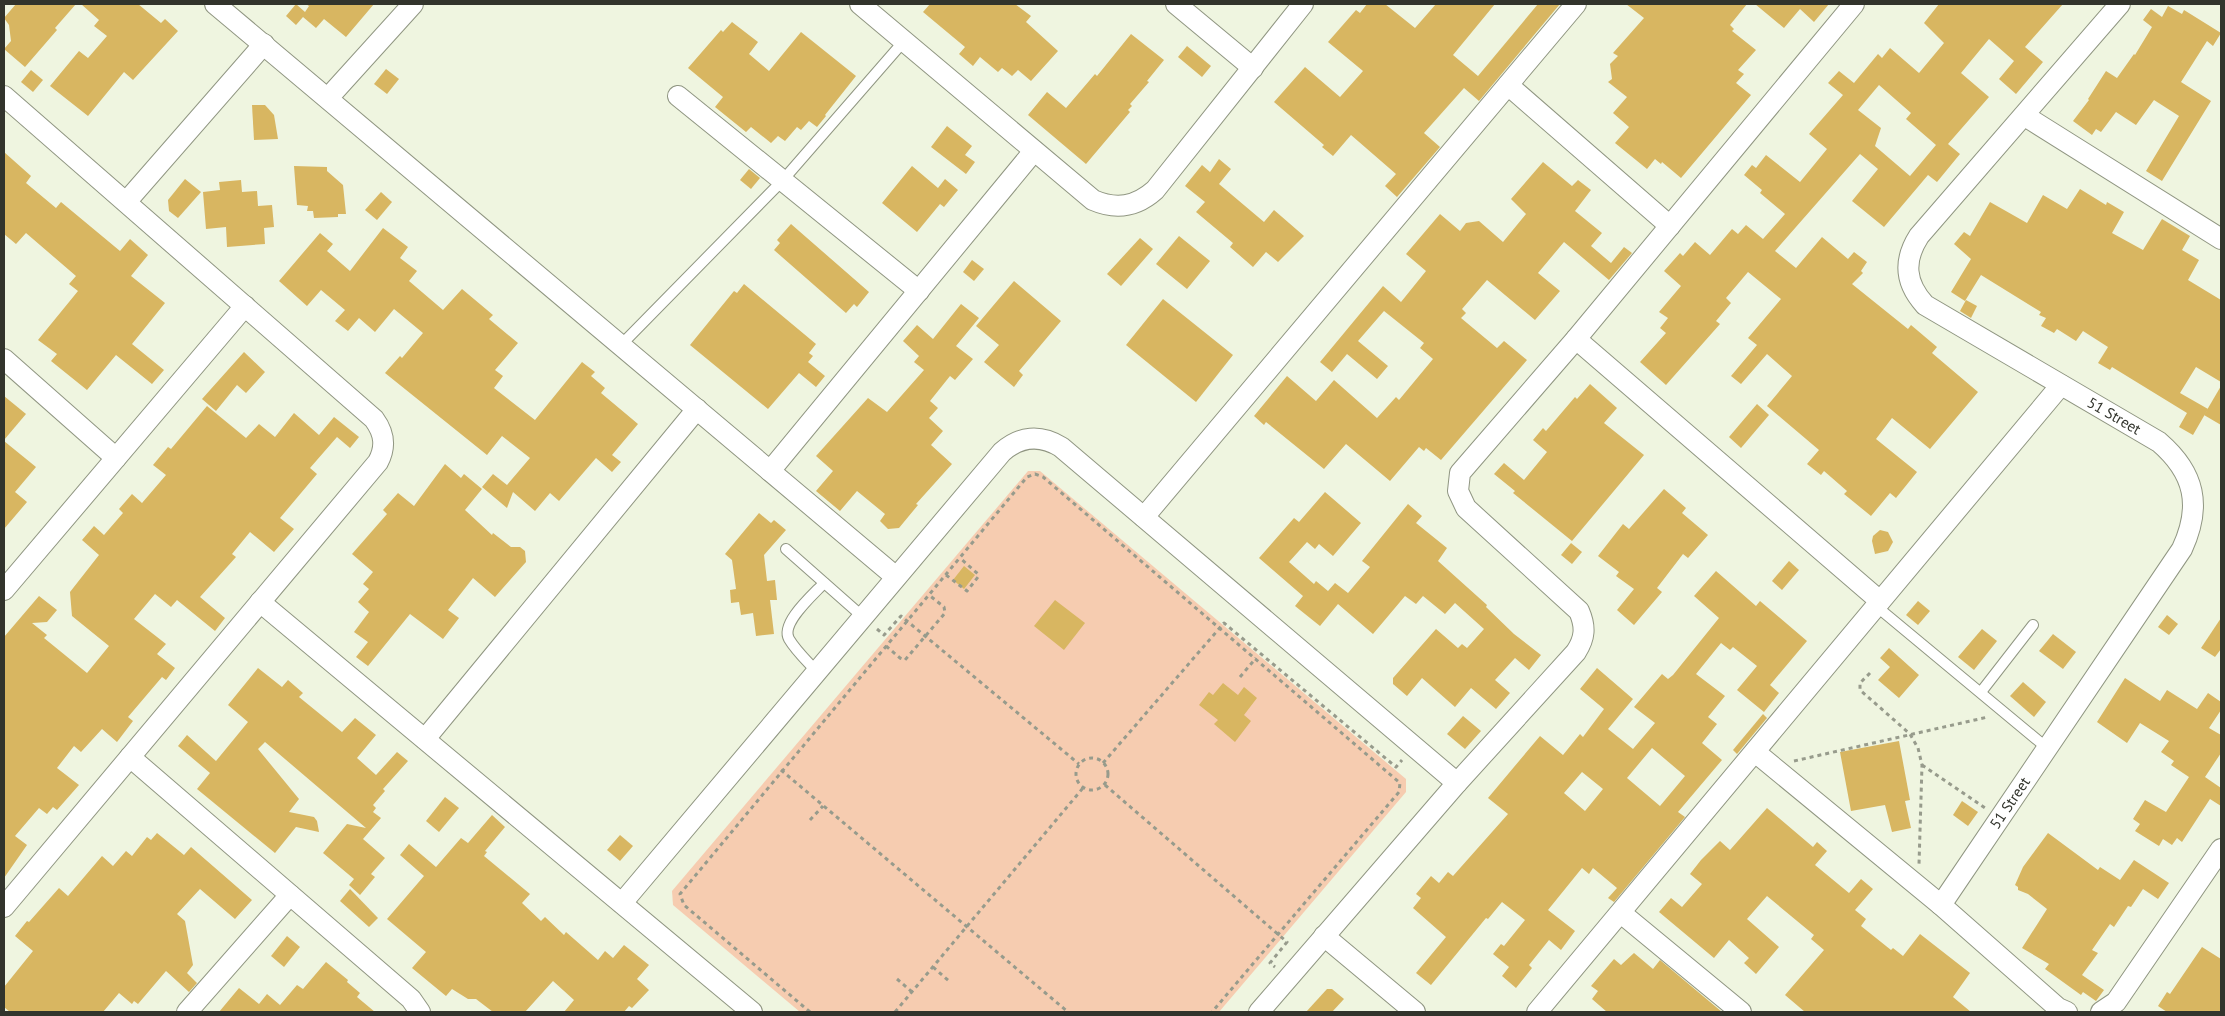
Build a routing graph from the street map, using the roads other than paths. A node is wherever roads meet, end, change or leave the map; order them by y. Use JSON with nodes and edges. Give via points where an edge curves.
{"nodes":[{"id":1,"x":215,"y":4,"type":"edge"},
{"id":2,"x":413,"y":4,"type":"edge"},
{"id":3,"x":860,"y":4,"type":"edge"},
{"id":4,"x":1176,"y":4,"type":"edge"},
{"id":5,"x":1303,"y":4,"type":"edge"},
{"id":6,"x":1576,"y":4,"type":"edge"},
{"id":7,"x":1854,"y":4,"type":"edge"},
{"id":8,"x":2120,"y":4,"type":"edge"},
{"id":9,"x":904,"y":41,"type":"junction"},
{"id":10,"x":264,"y":44,"type":"junction"},
{"id":11,"x":1252,"y":68,"type":"junction"},
{"id":12,"x":1508,"y":85,"type":"junction"},
{"id":13,"x":4,"y":96,"type":"edge"},
{"id":14,"x":678,"y":96,"type":"dead end"},
{"id":15,"x":328,"y":98,"type":"junction"},
{"id":16,"x":2025,"y":116,"type":"junction"},
{"id":17,"x":1034,"y":151,"type":"junction"},
{"id":18,"x":783,"y":180,"type":"junction"},
{"id":19,"x":127,"y":202,"type":"junction"},
{"id":20,"x":1670,"y":226,"type":"junction"},
{"id":21,"x":2221,"y":239,"type":"edge"},
{"id":22,"x":919,"y":290,"type":"junction"},
{"id":23,"x":245,"y":306,"type":"junction"},
{"id":24,"x":1576,"y":339,"type":"junction"},
{"id":25,"x":621,"y":345,"type":"junction"},
{"id":26,"x":4,"y":359,"type":"edge"},
{"id":27,"x":2061,"y":385,"type":"junction"},
{"id":28,"x":697,"y":409,"type":"junction"},
{"id":29,"x":116,"y":458,"type":"junction"},
{"id":30,"x":770,"y":471,"type":"junction"},
{"id":31,"x":1144,"y":517,"type":"junction"},
{"id":32,"x":786,"y":549,"type":"dead end"},
{"id":33,"x":896,"y":577,"type":"junction"},
{"id":34,"x":824,"y":582,"type":"junction"},
{"id":35,"x":4,"y":590,"type":"edge"},
{"id":36,"x":260,"y":602,"type":"junction"},
{"id":37,"x":1878,"y":603,"type":"junction"},
{"id":38,"x":863,"y":617,"type":"junction"},
{"id":39,"x":2033,"y":625,"type":"dead end"},
{"id":40,"x":817,"y":672,"type":"junction"},
{"id":41,"x":1981,"y":692,"type":"junction"},
{"id":42,"x":425,"y":739,"type":"junction"},
{"id":43,"x":2047,"y":748,"type":"junction"},
{"id":44,"x":1755,"y":752,"type":"junction"},
{"id":45,"x":130,"y":757,"type":"junction"},
{"id":46,"x":1457,"y":783,"type":"junction"},
{"id":47,"x":2221,"y":849,"type":"edge"},
{"id":48,"x":290,"y":895,"type":"junction"},
{"id":49,"x":622,"y":904,"type":"junction"},
{"id":50,"x":4,"y":906,"type":"edge"},
{"id":51,"x":1941,"y":906,"type":"junction"},
{"id":52,"x":1621,"y":913,"type":"junction"},
{"id":53,"x":1324,"y":936,"type":"junction"},
{"id":54,"x":740,"y":1008,"type":"edge"},
{"id":55,"x":187,"y":1012,"type":"edge"},
{"id":56,"x":420,"y":1012,"type":"edge"},
{"id":57,"x":1259,"y":1012,"type":"edge"},
{"id":58,"x":1415,"y":1012,"type":"edge"},
{"id":59,"x":1537,"y":1012,"type":"edge"},
{"id":60,"x":1741,"y":1012,"type":"edge"},
{"id":61,"x":2066,"y":1012,"type":"edge"},
{"id":62,"x":2101,"y":1012,"type":"edge"}],
"edges":[{"from":1,"to":10,"type":"street"},
{"from":2,"to":15,"type":"street"},
{"from":3,"to":9,"type":"street"},
{"from":4,"to":11,"type":"street"},
{"from":5,"to":11,"type":"street"},
{"from":6,"to":12,"type":"street"},
{"from":7,"to":20,"type":"street"},
{"from":8,"to":16,"type":"street","name":"51 Street"},
{"from":9,"to":17,"type":"street"},
{"from":9,"to":18,"type":"lane"},
{"from":10,"to":15,"type":"street"},
{"from":10,"to":19,"type":"street"},
{"from":11,"to":17,"type":"street","via":[[1155,190],[1137,203],[1114,207],[1093,200]]},
{"from":12,"to":20,"type":"street"},
{"from":12,"to":31,"type":"street"},
{"from":13,"to":19,"type":"street"},
{"from":14,"to":18,"type":"street"},
{"from":15,"to":25,"type":"street"},
{"from":16,"to":21,"type":"street"},
{"from":16,"to":27,"type":"street","name":"51 Street","via":[[1920,236],[1912,247],[1908,272],[1910,284],[1925,305]]},
{"from":17,"to":22,"type":"street"},
{"from":18,"to":22,"type":"street"},
{"from":18,"to":25,"type":"lane"},
{"from":19,"to":23,"type":"street"},
{"from":20,"to":24,"type":"street"},
{"from":22,"to":30,"type":"street"},
{"from":23,"to":29,"type":"street"},
{"from":23,"to":36,"type":"street","via":[[374,420],[380,427],[384,445],[378,462]]},
{"from":24,"to":37,"type":"street"},
{"from":24,"to":46,"type":"street","via":[[1465,465],[1457,482],[1466,508],[1579,612],[1584,622],[1582,643]]},
{"from":25,"to":28,"type":"street"},
{"from":26,"to":29,"type":"street"},
{"from":27,"to":37,"type":"street"},
{"from":27,"to":43,"type":"street","name":"51 Street","via":[[2159,442],[2172,453],[2190,482],[2194,517],[2182,549]]},
{"from":28,"to":30,"type":"street"},
{"from":28,"to":42,"type":"street"},
{"from":29,"to":35,"type":"street"},
{"from":30,"to":33,"type":"street"},
{"from":31,"to":33,"type":"street","via":[[1061,447],[1044,439],[1026,438],[1002,452]]},
{"from":31,"to":46,"type":"street"},
{"from":32,"to":34,"type":"lane"},
{"from":33,"to":38,"type":"street"},
{"from":34,"to":38,"type":"lane"},
{"from":34,"to":40,"type":"lane","via":[[790,620],[787,630],[789,639]]},
{"from":36,"to":42,"type":"street"},
{"from":36,"to":45,"type":"street"},
{"from":37,"to":41,"type":"lane"},
{"from":37,"to":44,"type":"street"},
{"from":38,"to":40,"type":"street"},
{"from":39,"to":41,"type":"lane"},
{"from":40,"to":49,"type":"street"},
{"from":41,"to":43,"type":"lane"},
{"from":42,"to":49,"type":"street"},
{"from":43,"to":51,"type":"street","name":"51 Street"},
{"from":44,"to":51,"type":"street"},
{"from":44,"to":52,"type":"street"},
{"from":45,"to":48,"type":"street"},
{"from":45,"to":50,"type":"street"},
{"from":46,"to":53,"type":"street"},
{"from":47,"to":62,"type":"street","via":[[2116,1002]]},
{"from":48,"to":55,"type":"street"},
{"from":48,"to":56,"type":"street","via":[[411,999]]},
{"from":49,"to":54,"type":"street"},
{"from":51,"to":61,"type":"street"},
{"from":52,"to":59,"type":"street"},
{"from":52,"to":60,"type":"street"},
{"from":53,"to":57,"type":"street"},
{"from":53,"to":58,"type":"street"}]}
